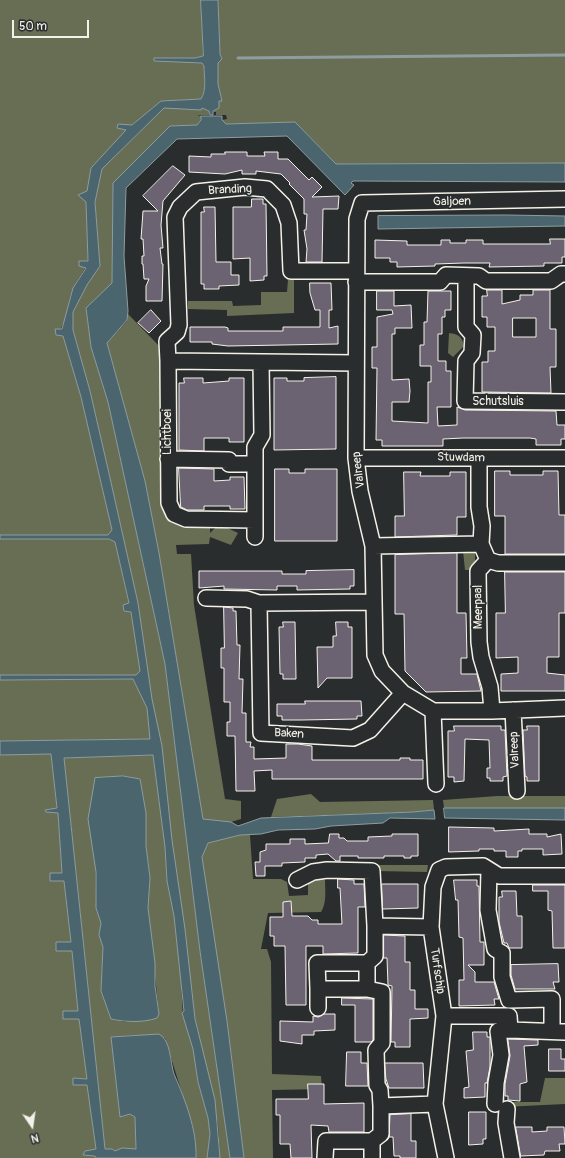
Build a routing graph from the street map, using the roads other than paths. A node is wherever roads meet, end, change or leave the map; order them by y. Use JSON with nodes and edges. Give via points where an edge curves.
{"nodes":[{"id":1,"x":565,"y":199,"type":"edge"},
{"id":2,"x":542,"y":201,"type":"junction"},
{"id":3,"x":362,"y":203,"type":"joint"},
{"id":4,"x":565,"y":203,"type":"edge"},
{"id":5,"x":565,"y":274,"type":"edge"},
{"id":6,"x":466,"y":276,"type":"junction"},
{"id":7,"x":356,"y":277,"type":"junction"},
{"id":8,"x":168,"y":361,"type":"junction"},
{"id":9,"x":261,"y":362,"type":"junction"},
{"id":10,"x":356,"y":363,"type":"junction"},
{"id":11,"x":565,"y":402,"type":"edge"},
{"id":12,"x":356,"y":458,"type":"junction"},
{"id":13,"x":479,"y":458,"type":"junction"},
{"id":14,"x":565,"y":458,"type":"edge"},
{"id":15,"x":168,"y":459,"type":"junction"},
{"id":16,"x":255,"y":464,"type":"junction"},
{"id":17,"x":255,"y":520,"type":"junction"},
{"id":18,"x":256,"y":537,"type":"dead end"},
{"id":19,"x":481,"y":544,"type":"junction"},
{"id":20,"x":373,"y":546,"type":"junction"},
{"id":21,"x":488,"y":560,"type":"junction"},
{"id":22,"x":565,"y":563,"type":"edge"},
{"id":23,"x":206,"y":598,"type":"dead end"},
{"id":24,"x":374,"y":602,"type":"junction"},
{"id":25,"x":259,"y":603,"type":"junction"},
{"id":26,"x":403,"y":693,"type":"junction"},
{"id":27,"x":565,"y":708,"type":"edge"},
{"id":28,"x":513,"y":710,"type":"junction"},
{"id":29,"x":432,"y":711,"type":"junction"},
{"id":30,"x":492,"y":711,"type":"junction"},
{"id":31,"x":436,"y":784,"type":"dead end"},
{"id":32,"x":517,"y":791,"type":"dead end"},
{"id":33,"x":489,"y":870,"type":"junction"},
{"id":34,"x":565,"y":876,"type":"edge"},
{"id":35,"x":297,"y":880,"type":"dead end"},
{"id":36,"x":374,"y":926,"type":"junction"},
{"id":37,"x":431,"y":927,"type":"junction"},
{"id":38,"x":367,"y":962,"type":"junction"},
{"id":39,"x":318,"y":989,"type":"junction"},
{"id":40,"x":367,"y":989,"type":"junction"},
{"id":41,"x":509,"y":1000,"type":"junction"},
{"id":42,"x":318,"y":1008,"type":"dead end"},
{"id":43,"x":444,"y":1016,"type":"junction"},
{"id":44,"x":510,"y":1023,"type":"junction"},
{"id":45,"x":559,"y":1031,"type":"edge"},
{"id":46,"x":435,"y":1104,"type":"junction"},
{"id":47,"x":381,"y":1106,"type":"junction"},
{"id":48,"x":372,"y":1142,"type":"junction"},
{"id":49,"x":325,"y":1158,"type":"edge"},
{"id":50,"x":372,"y":1158,"type":"edge"},
{"id":51,"x":446,"y":1158,"type":"edge"},
{"id":52,"x":512,"y":1158,"type":"edge"}],
"edges":[{"from":1,"to":2,"type":"street","name":"Galjoen"},
{"from":2,"to":3,"type":"street","name":"Galjoen"},
{"from":2,"to":4,"type":"street","name":"Galjoen"},
{"from":3,"to":7,"type":"street","name":"Valreep","via":[[357,219]]},
{"from":5,"to":6,"type":"street","via":[[551,282],[486,281],[479,276]]},
{"from":6,"to":7,"type":"street","via":[[446,276],[440,282]]},
{"from":6,"to":11,"type":"street","name":"Schutsluis","via":[[466,327],[473,335],[472,353],[466,361],[465,402]]},
{"from":7,"to":8,"type":"street","name":"Branding","via":[[291,271],[289,223],[282,205],[267,189],[245,187],[196,192],[180,207],[175,217],[179,325],[177,332],[167,341]]},
{"from":7,"to":10,"type":"street","name":"Valreep"},
{"from":8,"to":9,"type":"street"},
{"from":8,"to":15,"type":"street","name":"Lichtboei"},
{"from":9,"to":10,"type":"street"},
{"from":9,"to":16,"type":"street","via":[[262,435],[255,447]]},
{"from":10,"to":12,"type":"street","name":"Valreep"},
{"from":12,"to":13,"type":"street","name":"Stuwdam"},
{"from":12,"to":20,"type":"street","name":"Valreep","via":[[360,490]]},
{"from":13,"to":14,"type":"street","name":"Stuwdam"},
{"from":13,"to":19,"type":"street"},
{"from":15,"to":16,"type":"street","via":[[229,460],[229,464]]},
{"from":15,"to":17,"type":"street","name":"Lichtboei","via":[[169,503],[174,514],[186,519]]},
{"from":16,"to":17,"type":"street"},
{"from":17,"to":18,"type":"street"},
{"from":19,"to":20,"type":"street"},
{"from":19,"to":21,"type":"street"},
{"from":20,"to":24,"type":"street","name":"Valreep"},
{"from":21,"to":22,"type":"street","via":[[498,563]]},
{"from":21,"to":30,"type":"street","name":"Meerpaal","via":[[478,571],[479,642],[490,687]]},
{"from":23,"to":25,"type":"street","via":[[247,599]]},
{"from":24,"to":25,"type":"street"},
{"from":24,"to":26,"type":"street","name":"Valreep","via":[[375,655],[382,671]]},
{"from":25,"to":26,"type":"street","name":"Baken","via":[[262,733],[352,738],[370,730]]},
{"from":26,"to":29,"type":"street","name":"Valreep"},
{"from":27,"to":28,"type":"street"},
{"from":28,"to":30,"type":"street"},
{"from":28,"to":32,"type":"street","name":"Valreep"},
{"from":29,"to":30,"type":"street"},
{"from":29,"to":31,"type":"street"},
{"from":33,"to":34,"type":"street","name":"Turfschip","via":[[499,876]]},
{"from":33,"to":37,"type":"street","name":"Turfschip","via":[[483,866],[446,867],[439,870],[432,887]]},
{"from":33,"to":41,"type":"street","via":[[488,910],[495,949],[502,953],[502,977]]},
{"from":35,"to":36,"type":"street","via":[[313,872],[327,870],[372,871]]},
{"from":36,"to":37,"type":"street"},
{"from":36,"to":38,"type":"street","via":[[375,956]]},
{"from":37,"to":43,"type":"street","name":"Turfschip"},
{"from":38,"to":39,"type":"street","via":[[317,963]]},
{"from":38,"to":40,"type":"street"},
{"from":39,"to":40,"type":"street"},
{"from":39,"to":42,"type":"street"},
{"from":40,"to":47,"type":"street","via":[[382,992],[382,1043],[376,1050],[376,1085],[380,1090]]},
{"from":41,"to":44,"type":"street"},
{"from":41,"to":45,"type":"street","via":[[552,999]]},
{"from":43,"to":44,"type":"street"},
{"from":43,"to":46,"type":"street","name":"Turfschip"},
{"from":44,"to":45,"type":"street"},
{"from":44,"to":52,"type":"street","via":[[498,1031],[501,1055],[496,1083]]},
{"from":46,"to":47,"type":"street"},
{"from":46,"to":51,"type":"street","name":"Turfschip"},
{"from":47,"to":48,"type":"street","via":[[381,1134]]},
{"from":48,"to":49,"type":"street","via":[[326,1142]]},
{"from":48,"to":50,"type":"street"}]}
